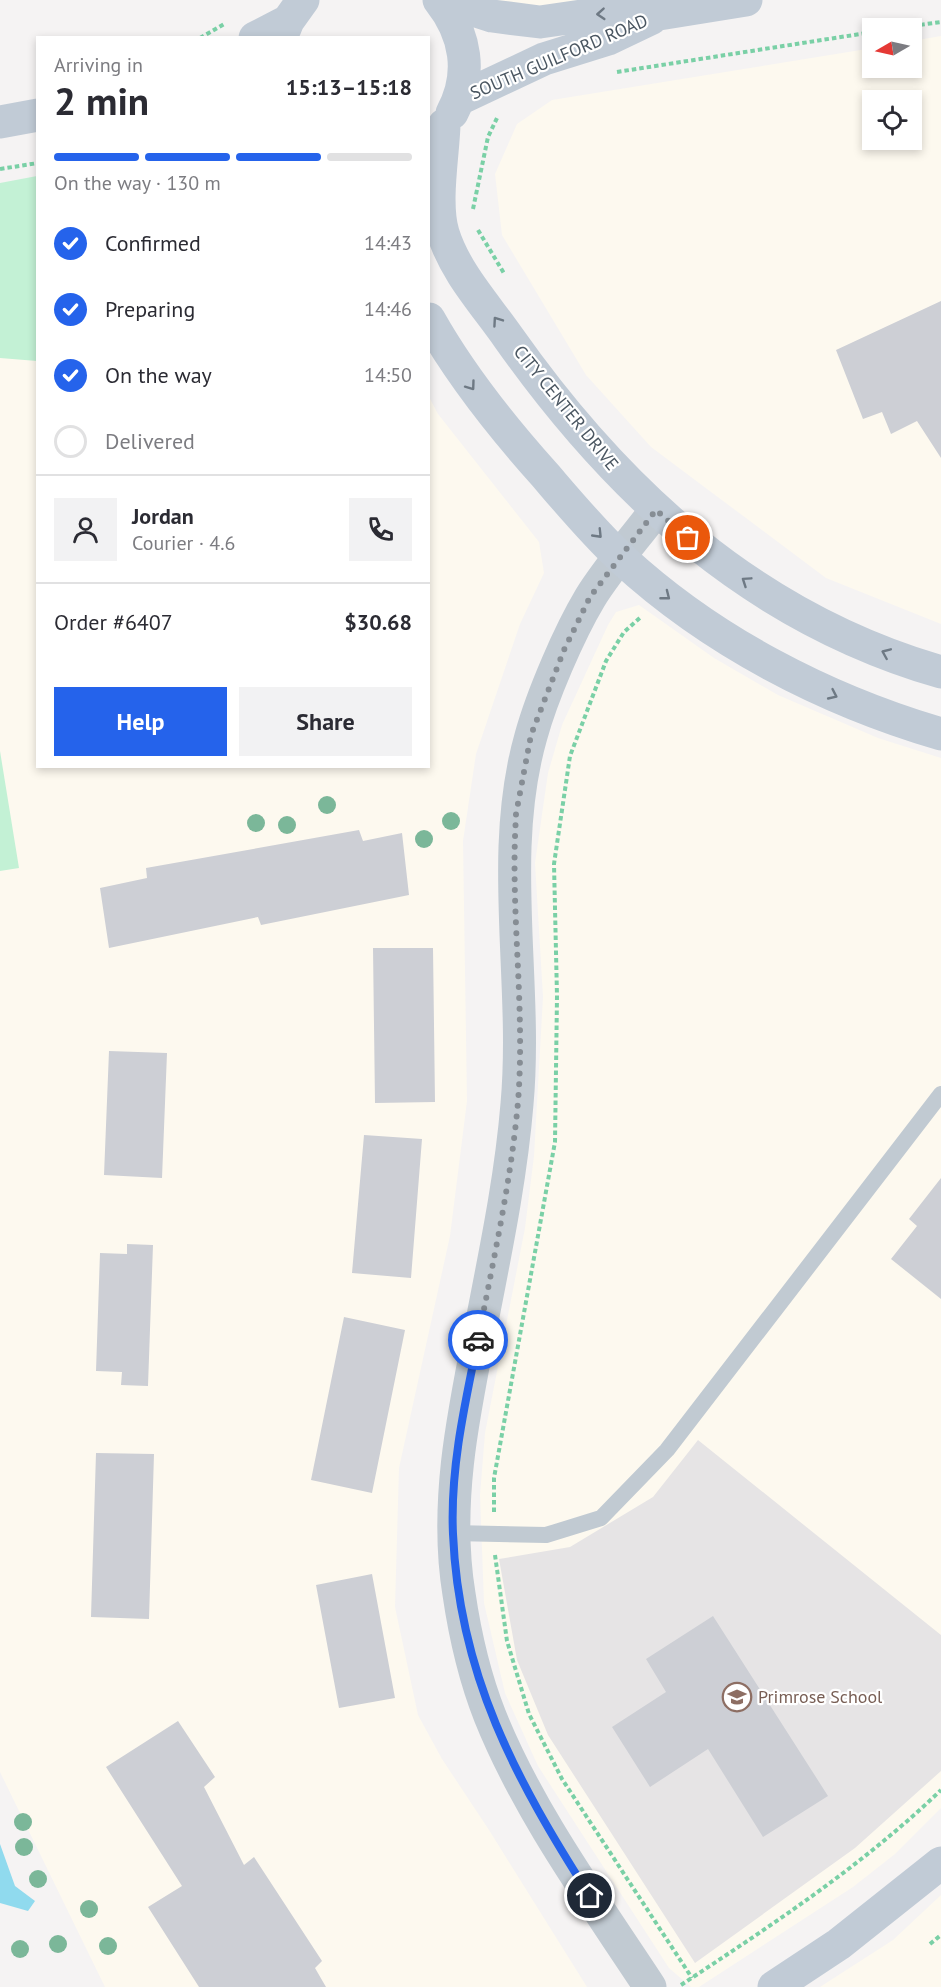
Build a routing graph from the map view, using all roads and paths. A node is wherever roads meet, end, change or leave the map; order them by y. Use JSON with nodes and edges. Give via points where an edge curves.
{"nodes":[{"id":1,"x":441,"y":0,"type":"edge"},
{"id":2,"x":746,"y":0,"type":"edge"},
{"id":3,"x":659,"y":14,"type":"junction"},
{"id":4,"x":291,"y":20,"type":"edge"},
{"id":5,"x":941,"y":22,"type":"edge"},
{"id":6,"x":922,"y":25,"type":"edge"},
{"id":7,"x":211,"y":32,"type":"dead end"},
{"id":8,"x":862,"y":34,"type":"edge"},
{"id":9,"x":204,"y":36,"type":"edge"},
{"id":10,"x":259,"y":36,"type":"edge"},
{"id":11,"x":606,"y":73,"type":"dead end"},
{"id":12,"x":505,"y":114,"type":"dead end"},
{"id":13,"x":36,"y":115,"type":"edge"},
{"id":14,"x":444,"y":121,"type":"edge"},
{"id":15,"x":0,"y":122,"type":"edge"},
{"id":16,"x":36,"y":163,"type":"edge"},
{"id":17,"x":0,"y":169,"type":"edge"},
{"id":18,"x":474,"y":217,"type":"dead end"},
{"id":19,"x":475,"y":225,"type":"dead end"},
{"id":20,"x":509,"y":282,"type":"dead end"},
{"id":21,"x":430,"y":321,"type":"edge"},
{"id":22,"x":656,"y":510,"type":"junction"},
{"id":23,"x":621,"y":558,"type":"junction"},
{"id":24,"x":644,"y":614,"type":"dead end"},
{"id":25,"x":941,"y":672,"type":"edge"},
{"id":26,"x":941,"y":734,"type":"edge"},
{"id":27,"x":941,"y":1094,"type":"edge"},
{"id":28,"x":453,"y":1533,"type":"junction"},
{"id":29,"x":495,"y":1534,"type":"junction"},
{"id":30,"x":941,"y":1790,"type":"edge"},
{"id":31,"x":941,"y":1863,"type":"edge"},
{"id":32,"x":941,"y":1935,"type":"edge"},
{"id":33,"x":930,"y":1944,"type":"dead end"},
{"id":34,"x":692,"y":1978,"type":"junction"},
{"id":35,"x":650,"y":1987,"type":"edge"},
{"id":36,"x":678,"y":1987,"type":"edge"},
{"id":37,"x":774,"y":1987,"type":"edge"}],
"edges":[{"from":3,"to":1,"type":"street","name":"SOUTH GUILFORD ROAD","one_way":true,"via":[[603,13],[540,22],[492,16]]},
{"from":1,"to":14,"type":"street","name":"CITY CENTER DRIVE","via":[[463,45],[464,81]]},
{"from":2,"to":3,"type":"street","name":"SOUTH GUILFORD ROAD"},
{"from":3,"to":14,"type":"street","name":"SOUTH GUILFORD ROAD","via":[[608,39],[544,59]]},
{"from":4,"to":10,"type":"street"},
{"from":5,"to":6,"type":"path"},
{"from":7,"to":9,"type":"path"},
{"from":8,"to":11,"type":"path"},
{"from":12,"to":18,"type":"path","via":[[495,120],[488,137]]},
{"from":13,"to":15,"type":"street"},
{"from":22,"to":14,"type":"street","name":"CITY CENTER DRIVE","one_way":true,"via":[[594,447],[527,364],[452,257],[442,230],[440,208]]},
{"from":16,"to":17,"type":"path"},
{"from":19,"to":20,"type":"path"},
{"from":21,"to":23,"type":"street","one_way":true,"via":[[451,358],[499,424]]},
{"from":22,"to":23,"type":"street"},
{"from":25,"to":22,"type":"street","name":"CITY CENTER DRIVE","one_way":true,"via":[[824,627],[704,552]]},
{"from":23,"to":26,"type":"street","one_way":true,"via":[[668,598],[735,644],[831,694],[892,720]]},
{"from":23,"to":28,"type":"street","via":[[590,597],[564,650],[531,735],[516,814],[518,1101],[505,1204],[468,1387]]},
{"from":24,"to":29,"type":"path","via":[[624,632],[606,661],[570,756],[554,864],[555,1142],[494,1478]]},
{"from":27,"to":29,"type":"lane","via":[[667,1450],[600,1518],[546,1535]]},
{"from":28,"to":29,"type":"lane"},
{"from":28,"to":35,"type":"street","via":[[471,1654],[490,1715],[555,1841]]},
{"from":29,"to":34,"type":"path","via":[[495,1562],[507,1641],[529,1714],[562,1779]]},
{"from":30,"to":34,"type":"path","via":[[830,1884]]},
{"from":31,"to":37,"type":"street","via":[[839,1944]]},
{"from":32,"to":33,"type":"path"},
{"from":34,"to":36,"type":"path"}]}
